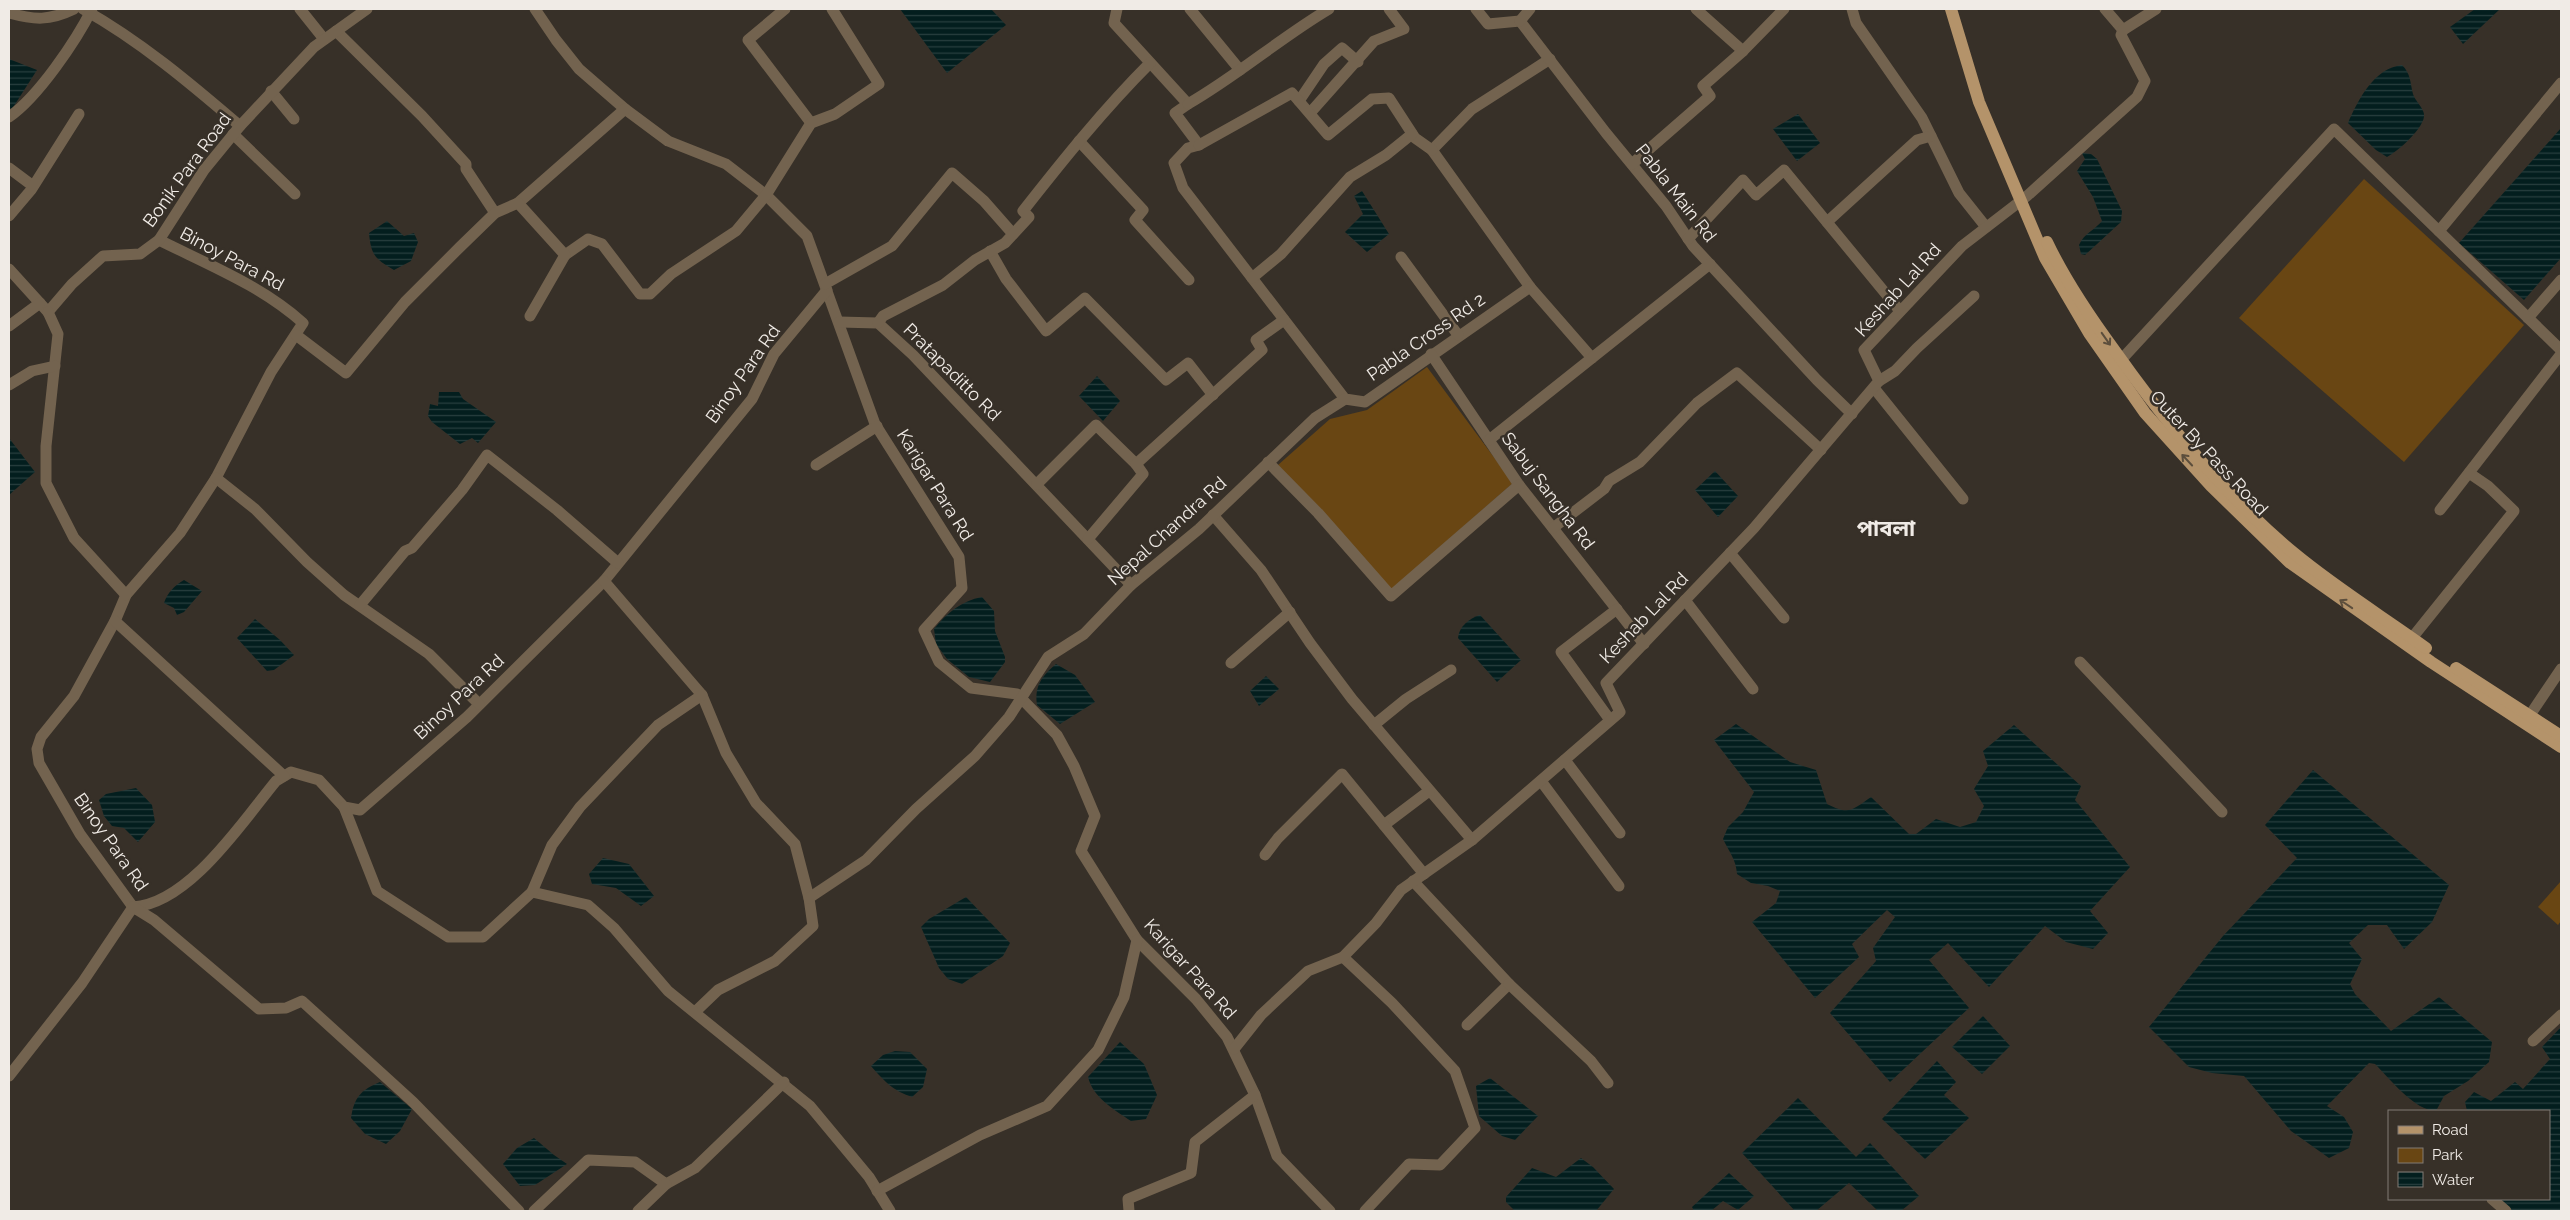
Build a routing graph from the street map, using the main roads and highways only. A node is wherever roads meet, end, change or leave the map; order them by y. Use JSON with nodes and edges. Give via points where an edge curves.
{"nodes":[{"id":1,"x":1951,"y":9,"type":"edge"},
{"id":2,"x":1958,"y":9,"type":"edge"},
{"id":3,"x":2023,"y":198,"type":"junction"},
{"id":4,"x":2561,"y":736,"type":"edge"},
{"id":5,"x":2561,"y":747,"type":"edge"}],
"edges":[{"from":1,"to":3,"type":"main road","name":"Outer By Pass Road","via":[[1979,102]]},
{"from":2,"to":3,"type":"main road","name":"Outer By Pass Road","via":[[1986,99]]},
{"from":3,"to":4,"type":"main road","name":"Outer By Pass Road","one_way":true,"via":[[2052,253],[2121,360],[2174,430],[2257,518],[2295,554],[2412,638]]},
{"from":5,"to":3,"type":"main road","name":"Outer By Pass Road","one_way":true,"via":[[2289,562],[2211,486],[2145,413],[2089,333],[2045,258]]}]}
